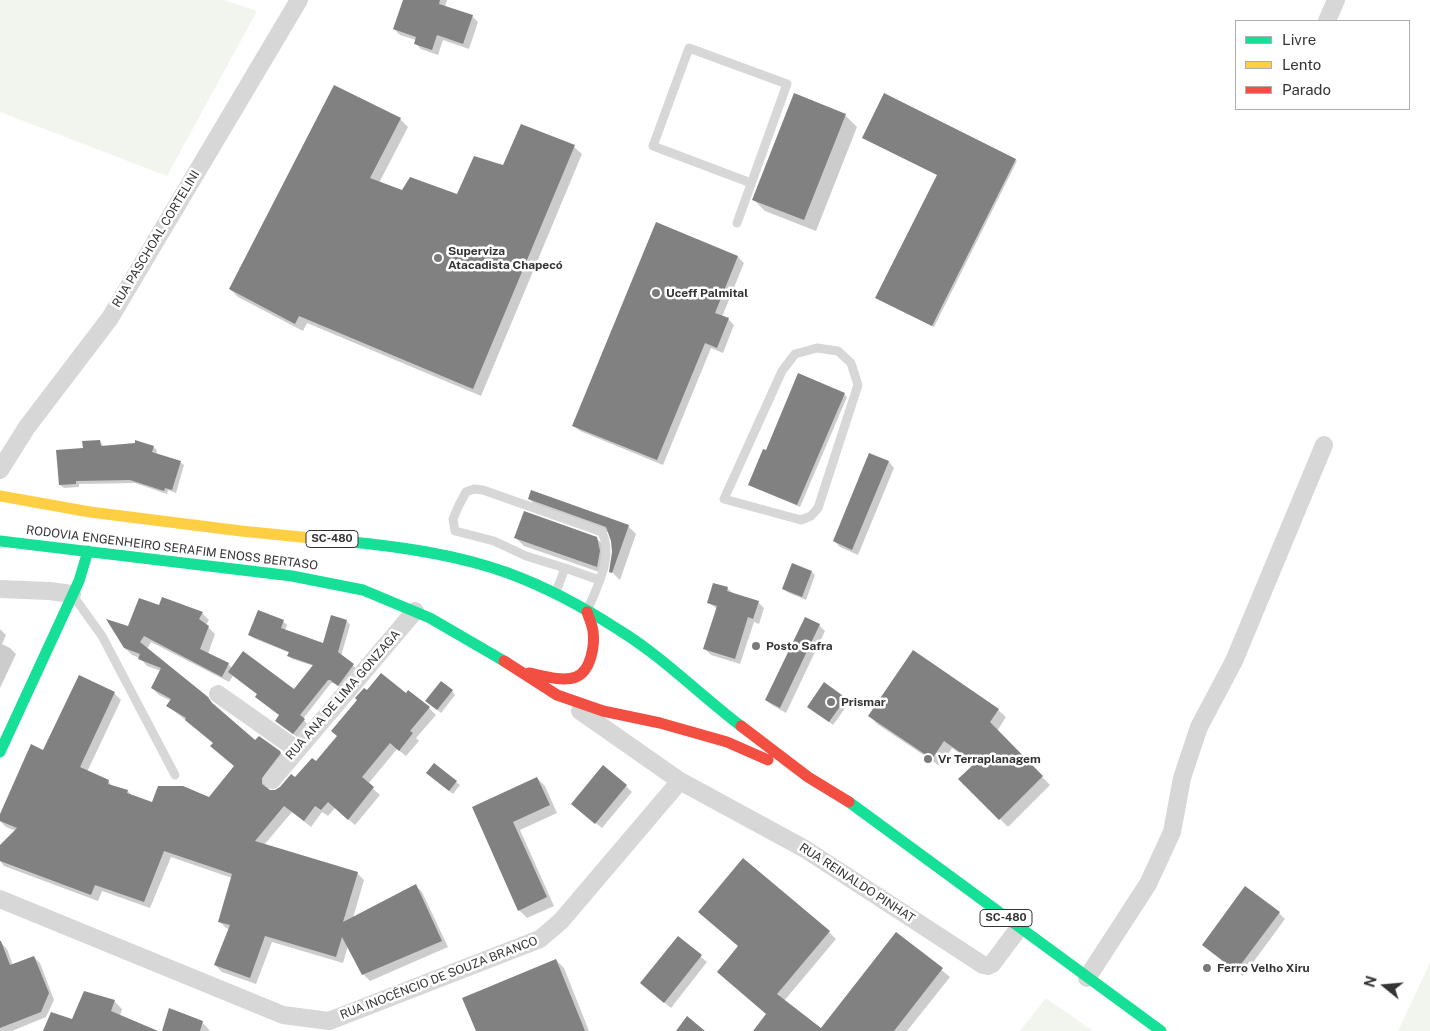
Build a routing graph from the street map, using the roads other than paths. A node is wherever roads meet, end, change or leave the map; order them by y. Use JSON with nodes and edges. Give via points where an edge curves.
{"nodes":[{"id":1,"x":299,"y":0,"type":"edge"},
{"id":2,"x":1334,"y":1,"type":"edge"},
{"id":3,"x":1327,"y":20,"type":"edge"},
{"id":4,"x":751,"y":183,"type":"junction"},
{"id":5,"x":737,"y":222,"type":"dead end"},
{"id":6,"x":1324,"y":445,"type":"dead end"},
{"id":7,"x":0,"y":470,"type":"edge"},
{"id":8,"x":0,"y":496,"type":"edge"},
{"id":9,"x":724,"y":499,"type":"joint"},
{"id":10,"x":0,"y":541,"type":"edge"},
{"id":11,"x":88,"y":551,"type":"junction"},
{"id":12,"x":565,"y":568,"type":"junction"},
{"id":13,"x":599,"y":580,"type":"junction"},
{"id":14,"x":0,"y":589,"type":"edge"},
{"id":15,"x":72,"y":594,"type":"junction"},
{"id":16,"x":555,"y":594,"type":"junction"},
{"id":17,"x":415,"y":611,"type":"junction"},
{"id":18,"x":587,"y":612,"type":"junction"},
{"id":19,"x":520,"y":670,"type":"junction"},
{"id":20,"x":218,"y":694,"type":"dead end"},
{"id":21,"x":557,"y":695,"type":"junction"},
{"id":22,"x":296,"y":749,"type":"junction"},
{"id":23,"x":0,"y":752,"type":"edge"},
{"id":24,"x":175,"y":775,"type":"dead end"},
{"id":25,"x":808,"y":777,"type":"junction"},
{"id":26,"x":272,"y":780,"type":"dead end"},
{"id":27,"x":680,"y":781,"type":"junction"},
{"id":28,"x":0,"y":899,"type":"edge"},
{"id":29,"x":1019,"y":928,"type":"junction"},
{"id":30,"x":1087,"y":978,"type":"junction"},
{"id":31,"x":1161,"y":1031,"type":"edge"}],
"edges":[{"from":1,"to":7,"type":"street","name":"RUA PASCHOAL CORTELINI","via":[[110,318],[27,427]]},
{"from":2,"to":3,"type":"street"},
{"from":4,"to":4,"type":"lane","via":[[653,146],[689,48],[787,84]]},
{"from":4,"to":5,"type":"lane"},
{"from":6,"to":30,"type":"street","via":[[1234,662],[1198,727],[1182,778],[1172,832],[1148,884]]},
{"from":8,"to":16,"type":"main road","name":"RODOVIA ENGENHEIRO SERAFIM ENOSS BERTASO","number":"SC-480","via":[[100,513],[364,543],[447,556],[508,573]]},
{"from":9,"to":9,"type":"lane","via":[[800,520],[811,516],[818,508],[858,386],[851,363],[838,351],[818,348],[795,354],[782,371]]},
{"from":10,"to":11,"type":"main road","name":"RODOVIA ENGENHEIRO SERAFIM ENOSS BERTASO"},
{"from":11,"to":15,"type":"main road"},
{"from":11,"to":17,"type":"main road","name":"RODOVIA ENGENHEIRO SERAFIM ENOSS BERTASO","via":[[292,576],[363,590]]},
{"from":12,"to":13,"type":"lane"},
{"from":12,"to":13,"type":"lane","via":[[526,556],[494,541],[455,531],[453,519],[466,492],[483,490],[602,532],[606,559]]},
{"from":12,"to":16,"type":"lane"},
{"from":13,"to":18,"type":"lane"},
{"from":14,"to":15,"type":"street"},
{"from":15,"to":23,"type":"main road"},
{"from":15,"to":24,"type":"lane","via":[[102,636]]},
{"from":16,"to":18,"type":"main road","name":"RODOVIA ENGENHEIRO SERAFIM ENOSS BERTASO","number":"SC-480"},
{"from":17,"to":19,"type":"main road","name":"RODOVIA ENGENHEIRO SERAFIM ENOSS BERTASO"},
{"from":17,"to":22,"type":"street","name":"RUA ANA DE LIMA GONZAGA"},
{"from":18,"to":19,"type":"main road","via":[[592,650],[586,668],[576,677],[550,678]]},
{"from":18,"to":25,"type":"main road","name":"RODOVIA ENGENHEIRO SERAFIM ENOSS BERTASO","number":"SC-480","via":[[655,655],[714,706]]},
{"from":19,"to":21,"type":"main road","name":"RODOVIA ENGENHEIRO SERAFIM ENOSS BERTASO"},
{"from":20,"to":22,"type":"street"},
{"from":21,"to":25,"type":"main road","name":"RODOVIA ENGENHEIRO SERAFIM ENOSS BERTASO","via":[[603,711],[727,742]]},
{"from":21,"to":27,"type":"street","name":"RUA REINALDO PINHAT"},
{"from":22,"to":26,"type":"street","name":"RUA ANA DE LIMA GONZAGA"},
{"from":25,"to":29,"type":"main road","name":"RODOVIA ENGENHEIRO SERAFIM ENOSS BERTASO","number":"SC-480","via":[[852,804]]},
{"from":27,"to":28,"type":"street","name":"RUA INOCÊNCIO DE SOUZA BRANCO","via":[[561,921],[540,939],[329,1021],[282,1015]]},
{"from":27,"to":29,"type":"street","name":"RUA REINALDO PINHAT","via":[[805,849],[982,965],[992,964]]},
{"from":29,"to":30,"type":"main road","name":"RODOVIA ENGENHEIRO SERAFIM ENOSS BERTASO","number":"SC-480"},
{"from":30,"to":31,"type":"main road","name":"RODOVIA ENGENHEIRO SERAFIM ENOSS BERTASO","number":"SC-480"}]}
